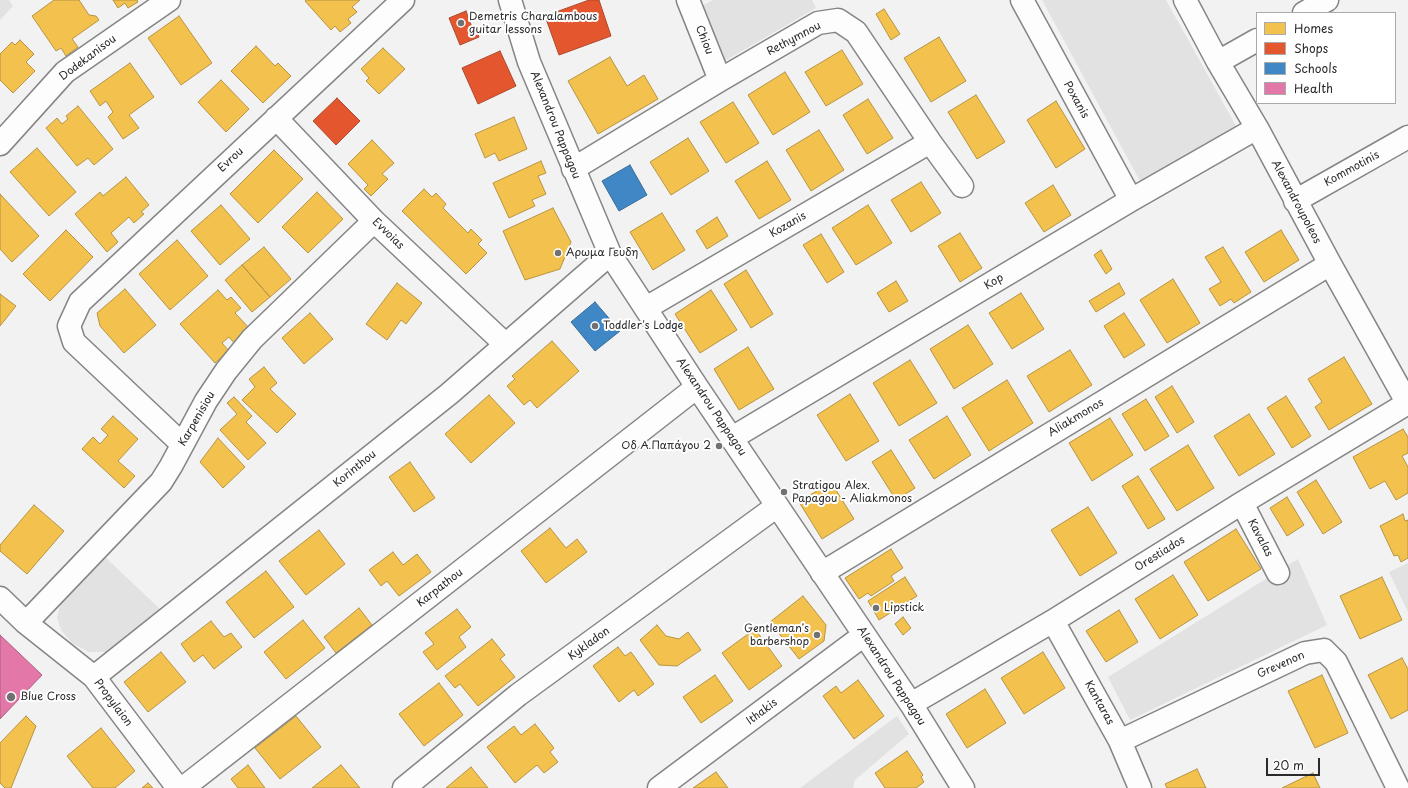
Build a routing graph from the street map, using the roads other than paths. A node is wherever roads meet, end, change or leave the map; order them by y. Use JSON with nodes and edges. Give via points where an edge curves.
{"nodes":[{"id":1,"x":169,"y":0,"type":"edge"},
{"id":2,"x":403,"y":0,"type":"edge"},
{"id":3,"x":510,"y":0,"type":"edge"},
{"id":4,"x":688,"y":0,"type":"edge"},
{"id":5,"x":1022,"y":0,"type":"edge"},
{"id":6,"x":1185,"y":0,"type":"edge"},
{"id":7,"x":1327,"y":0,"type":"edge"},
{"id":8,"x":1306,"y":12,"type":"edge"},
{"id":9,"x":1256,"y":41,"type":"edge"},
{"id":10,"x":1218,"y":62,"type":"junction"},
{"id":11,"x":720,"y":80,"type":"junction"},
{"id":12,"x":276,"y":118,"type":"junction"},
{"id":13,"x":1257,"y":128,"type":"junction"},
{"id":14,"x":1408,"y":137,"type":"edge"},
{"id":15,"x":930,"y":142,"type":"junction"},
{"id":16,"x":0,"y":144,"type":"edge"},
{"id":17,"x":573,"y":169,"type":"junction"},
{"id":18,"x":962,"y":186,"type":"dead end"},
{"id":19,"x":1131,"y":200,"type":"junction"},
{"id":20,"x":1295,"y":201,"type":"junction"},
{"id":21,"x":374,"y":221,"type":"junction"},
{"id":22,"x":610,"y":254,"type":"junction"},
{"id":23,"x":1330,"y":264,"type":"junction"},
{"id":24,"x":646,"y":308,"type":"junction"},
{"id":25,"x":505,"y":344,"type":"junction"},
{"id":26,"x":697,"y":387,"type":"junction"},
{"id":27,"x":1408,"y":404,"type":"edge"},
{"id":28,"x":732,"y":438,"type":"junction"},
{"id":29,"x":182,"y":444,"type":"junction"},
{"id":30,"x":1242,"y":503,"type":"junction"},
{"id":31,"x":778,"y":506,"type":"junction"},
{"id":32,"x":822,"y":573,"type":"junction"},
{"id":33,"x":1278,"y":573,"type":"dead end"},
{"id":34,"x":0,"y":598,"type":"edge"},
{"id":35,"x":1053,"y":621,"type":"junction"},
{"id":36,"x":26,"y":623,"type":"junction"},
{"id":37,"x":864,"y":635,"type":"junction"},
{"id":38,"x":94,"y":677,"type":"junction"},
{"id":39,"x":911,"y":704,"type":"junction"},
{"id":40,"x":1120,"y":741,"type":"junction"},
{"id":41,"x":178,"y":788,"type":"edge"},
{"id":42,"x":183,"y":788,"type":"edge"},
{"id":43,"x":404,"y":788,"type":"edge"},
{"id":44,"x":659,"y":788,"type":"edge"},
{"id":45,"x":963,"y":788,"type":"edge"},
{"id":46,"x":1140,"y":788,"type":"edge"},
{"id":47,"x":1398,"y":788,"type":"edge"}],
"edges":[{"from":1,"to":16,"type":"street","name":"Dodekanisou","via":[[65,72]]},
{"from":2,"to":12,"type":"street","name":"Evrou"},
{"from":3,"to":17,"type":"street","name":"Alexandrou Pappagou","via":[[529,62]]},
{"from":4,"to":11,"type":"street","name":"Chiou"},
{"from":5,"to":19,"type":"street","name":"Poxanis"},
{"from":6,"to":10,"type":"street","name":"Alexandroupoleos"},
{"from":7,"to":8,"type":"street"},
{"from":9,"to":10,"type":"street"},
{"from":10,"to":13,"type":"street","name":"Alexandroupoleos"},
{"from":11,"to":15,"type":"street","name":"Rethymnou","via":[[818,23],[838,20],[856,32]]},
{"from":11,"to":17,"type":"street","name":"Rethymnou"},
{"from":12,"to":21,"type":"street","name":"Evvoias"},
{"from":12,"to":29,"type":"street","name":"Evrou","via":[[80,302],[69,326],[74,342]]},
{"from":13,"to":19,"type":"street","name":"Kop"},
{"from":13,"to":20,"type":"street","name":"Alexandroupoleos"},
{"from":14,"to":20,"type":"street","name":"Kommotinis"},
{"from":15,"to":18,"type":"street","name":"Rethymnou"},
{"from":15,"to":24,"type":"street","name":"Kozanis"},
{"from":17,"to":22,"type":"street","name":"Alexandrou Pappagou"},
{"from":19,"to":28,"type":"street","name":"Kop"},
{"from":20,"to":23,"type":"street","name":"Alexandroupoleos"},
{"from":21,"to":25,"type":"street","name":"Evvoias"},
{"from":21,"to":29,"type":"street","name":"Karpenisiou","via":[[252,339],[206,401]]},
{"from":22,"to":24,"type":"street","name":"Alexandrou Pappagou"},
{"from":22,"to":25,"type":"street","name":"Korinthou"},
{"from":23,"to":27,"type":"street","name":"Alexandroupoleos"},
{"from":23,"to":32,"type":"street","name":"Aliakmonos"},
{"from":24,"to":26,"type":"street","name":"Alexandrou Pappagou"},
{"from":25,"to":38,"type":"street","name":"Korinthou","via":[[449,394]]},
{"from":26,"to":28,"type":"street","name":"Alexandrou Pappagou"},
{"from":26,"to":42,"type":"street","name":"Karpathou"},
{"from":27,"to":30,"type":"street","name":"Orestiados"},
{"from":28,"to":31,"type":"street","name":"Alexandrou Pappagou"},
{"from":29,"to":36,"type":"street","name":"Karpenisiou","via":[[161,482]]},
{"from":30,"to":33,"type":"street","name":"Kavalas"},
{"from":30,"to":35,"type":"street","name":"Orestiados"},
{"from":31,"to":32,"type":"street","name":"Alexandrou Pappagou"},
{"from":31,"to":43,"type":"street","name":"Kykladon","via":[[518,695]]},
{"from":32,"to":37,"type":"street","name":"Alexandrou Pappagou"},
{"from":34,"to":36,"type":"street","name":"Propylaion"},
{"from":35,"to":39,"type":"street","name":"Orestiados"},
{"from":35,"to":40,"type":"street","name":"Kantaras"},
{"from":36,"to":38,"type":"street","name":"Propylaion"},
{"from":37,"to":39,"type":"street","name":"Alexandrou Pappagou"},
{"from":37,"to":44,"type":"street","name":"Ithakis"},
{"from":38,"to":41,"type":"street","name":"Propylaion"},
{"from":39,"to":45,"type":"street","name":"Alexandrou Pappagou"},
{"from":40,"to":46,"type":"street","name":"Kantaras"},
{"from":40,"to":47,"type":"street","name":"Grevenon","via":[[1306,653],[1324,650],[1336,662]]}]}
